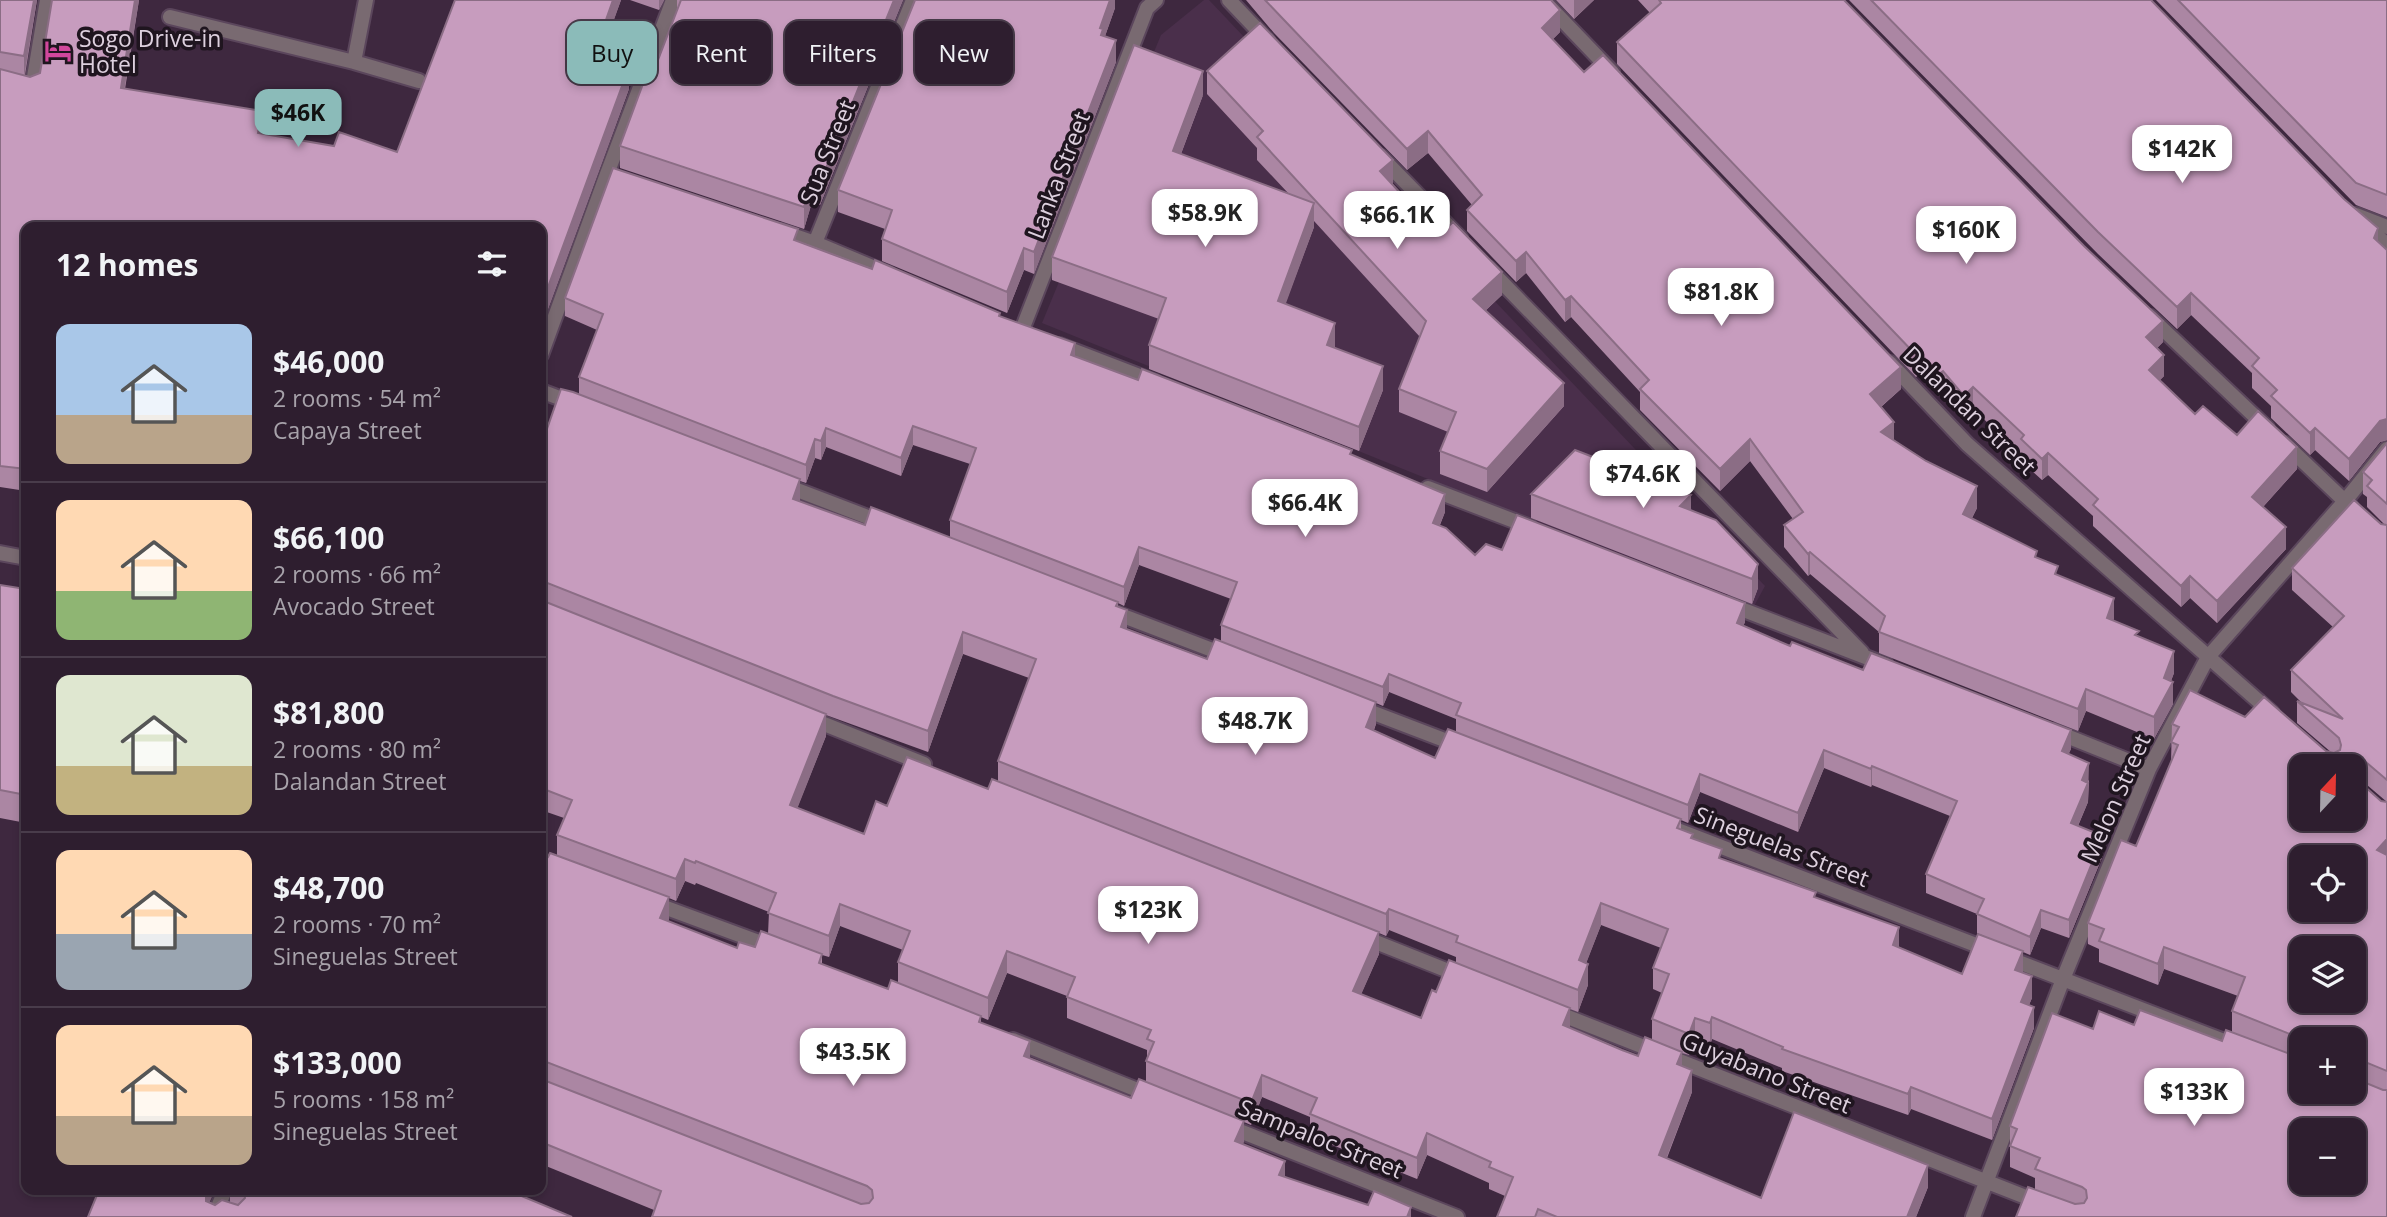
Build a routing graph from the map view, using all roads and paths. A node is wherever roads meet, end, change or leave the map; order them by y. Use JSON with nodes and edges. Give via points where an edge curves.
{"nodes":[{"id":1,"x":47,"y":0,"type":"edge"},
{"id":2,"x":366,"y":0,"type":"edge"},
{"id":3,"x":673,"y":0,"type":"edge"},
{"id":4,"x":913,"y":0,"type":"edge"},
{"id":5,"x":1229,"y":0,"type":"edge"},
{"id":6,"x":1543,"y":0,"type":"edge"},
{"id":7,"x":1147,"y":3,"type":"edge"},
{"id":8,"x":170,"y":17,"type":"dead end"},
{"id":9,"x":1277,"y":50,"type":"edge"},
{"id":10,"x":354,"y":62,"type":"junction"},
{"id":11,"x":419,"y":81,"type":"dead end"},
{"id":12,"x":1620,"y":81,"type":"edge"},
{"id":13,"x":0,"y":82,"type":"edge"},
{"id":14,"x":1373,"y":149,"type":"edge"},
{"id":15,"x":763,"y":226,"type":"edge"},
{"id":16,"x":2387,"y":227,"type":"edge"},
{"id":17,"x":815,"y":243,"type":"junction"},
{"id":18,"x":2387,"y":245,"type":"edge"},
{"id":19,"x":906,"y":281,"type":"edge"},
{"id":20,"x":2142,"y":309,"type":"edge"},
{"id":21,"x":546,"y":343,"type":"edge"},
{"id":22,"x":1880,"y":353,"type":"edge"},
{"id":23,"x":1164,"y":386,"type":"edge"},
{"id":24,"x":546,"y":393,"type":"edge"},
{"id":25,"x":593,"y":411,"type":"edge"},
{"id":26,"x":2387,"y":449,"type":"edge"},
{"id":27,"x":775,"y":481,"type":"edge"},
{"id":28,"x":1411,"y":481,"type":"edge"},
{"id":29,"x":2345,"y":501,"type":"junction"},
{"id":30,"x":2366,"y":520,"type":"edge"},
{"id":31,"x":905,"y":531,"type":"edge"},
{"id":32,"x":1541,"y":531,"type":"edge"},
{"id":33,"x":0,"y":553,"type":"edge"},
{"id":34,"x":21,"y":557,"type":"edge"},
{"id":35,"x":1709,"y":596,"type":"edge"},
{"id":36,"x":1100,"y":607,"type":"edge"},
{"id":37,"x":1865,"y":657,"type":"junction"},
{"id":38,"x":2208,"y":657,"type":"junction"},
{"id":39,"x":1243,"y":662,"type":"edge"},
{"id":40,"x":1904,"y":672,"type":"edge"},
{"id":41,"x":1347,"y":702,"type":"edge"},
{"id":42,"x":801,"y":715,"type":"edge"},
{"id":43,"x":2280,"y":721,"type":"edge"},
{"id":44,"x":2046,"y":728,"type":"edge"},
{"id":45,"x":1478,"y":753,"type":"edge"},
{"id":46,"x":931,"y":767,"type":"edge"},
{"id":47,"x":2149,"y":769,"type":"junction"},
{"id":48,"x":1660,"y":823,"type":"edge"},
{"id":49,"x":645,"y":900,"type":"edge"},
{"id":50,"x":1348,"y":931,"type":"edge"},
{"id":51,"x":789,"y":953,"type":"edge"},
{"id":52,"x":2063,"y":979,"type":"junction"},
{"id":53,"x":1478,"y":982,"type":"edge"},
{"id":54,"x":1543,"y":1008,"type":"edge"},
{"id":55,"x":995,"y":1034,"type":"edge"},
{"id":56,"x":2251,"y":1051,"type":"edge"},
{"id":57,"x":1162,"y":1100,"type":"edge"},
{"id":58,"x":1213,"y":1120,"type":"edge"},
{"id":59,"x":1986,"y":1183,"type":"junction"},
{"id":60,"x":224,"y":1195,"type":"edge"},
{"id":61,"x":2055,"y":1208,"type":"edge"},
{"id":62,"x":219,"y":1213,"type":"edge"},
{"id":63,"x":1457,"y":1217,"type":"edge"},
{"id":64,"x":1973,"y":1217,"type":"edge"}],
"edges":[{"from":1,"to":13,"type":"street","via":[[32,89]]},
{"from":2,"to":10,"type":"street"},
{"from":3,"to":21,"type":"street","via":[[613,176]]},
{"from":4,"to":17,"type":"street","name":"Sua Street"},
{"from":5,"to":9,"type":"street"},
{"from":6,"to":12,"type":"street"},
{"from":7,"to":23,"type":"street","name":"Lanka Street","via":[[1028,333]]},
{"from":8,"to":10,"type":"street"},
{"from":10,"to":11,"type":"street"},
{"from":14,"to":37,"type":"street"},
{"from":15,"to":17,"type":"street"},
{"from":16,"to":18,"type":"street","via":[[2346,209]]},
{"from":17,"to":19,"type":"street"},
{"from":20,"to":29,"type":"street"},
{"from":22,"to":38,"type":"street","name":"Dalandan Street","via":[[1967,444]]},
{"from":24,"to":25,"type":"street"},
{"from":26,"to":29,"type":"street","name":"Melon Street"},
{"from":27,"to":31,"type":"street"},
{"from":28,"to":32,"type":"street"},
{"from":29,"to":30,"type":"street"},
{"from":29,"to":38,"type":"street","name":"Melon Street"},
{"from":33,"to":34,"type":"street"},
{"from":35,"to":37,"type":"street"},
{"from":36,"to":39,"type":"street"},
{"from":37,"to":40,"type":"street"},
{"from":38,"to":43,"type":"street","name":"Dalandan Street"},
{"from":38,"to":47,"type":"street","name":"Melon Street"},
{"from":41,"to":45,"type":"street"},
{"from":42,"to":46,"type":"street"},
{"from":44,"to":47,"type":"street"},
{"from":47,"to":52,"type":"street","name":"Melon Street"},
{"from":48,"to":52,"type":"street","name":"Sineguelas Street"},
{"from":49,"to":51,"type":"street"},
{"from":50,"to":53,"type":"street"},
{"from":52,"to":56,"type":"street","name":"Sineguelas Street"},
{"from":52,"to":59,"type":"street","name":"Melon Street"},
{"from":54,"to":59,"type":"street","name":"Guyabano Street"},
{"from":55,"to":57,"type":"street"},
{"from":58,"to":63,"type":"street","name":"Sampaloc Street"},
{"from":59,"to":61,"type":"street","name":"Guyabano Street"},
{"from":59,"to":64,"type":"street","name":"Melon Street"},
{"from":60,"to":62,"type":"street"}]}
